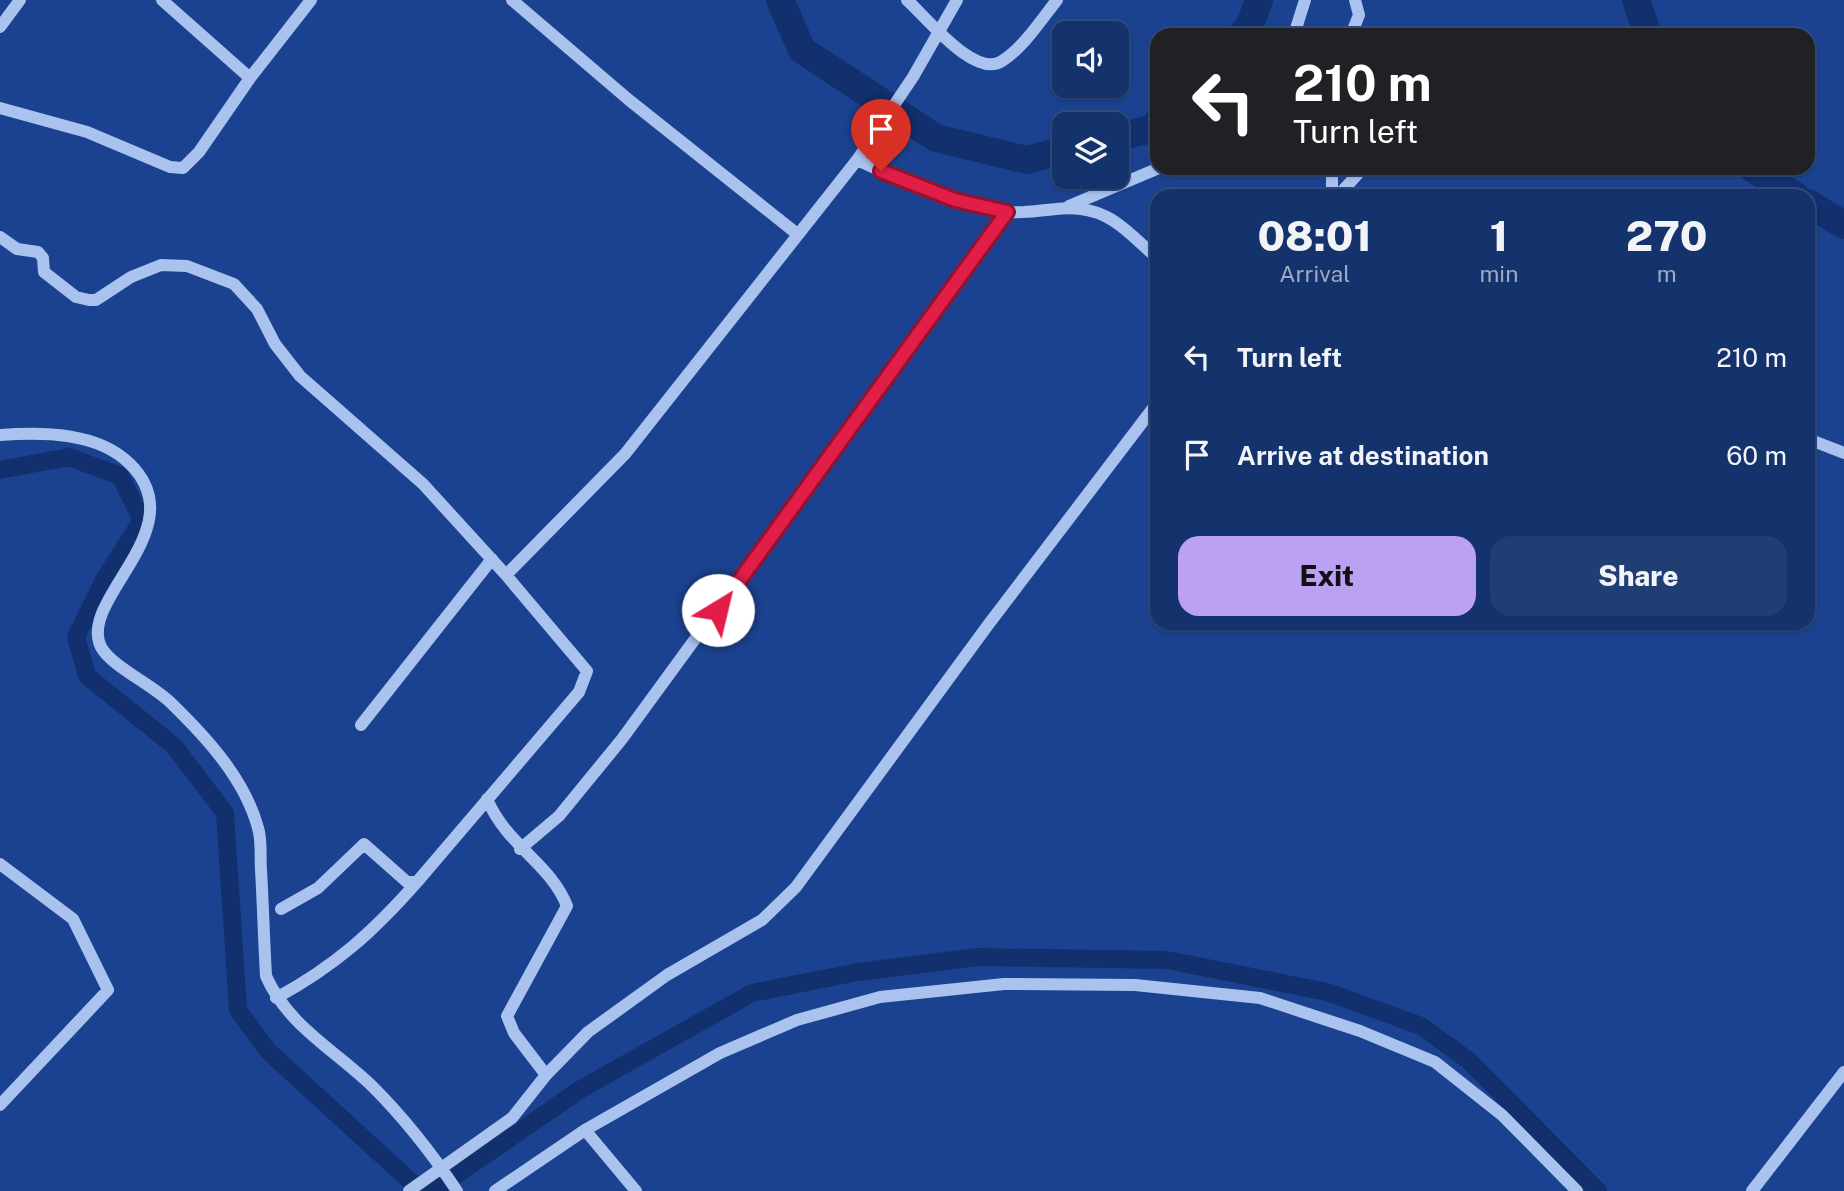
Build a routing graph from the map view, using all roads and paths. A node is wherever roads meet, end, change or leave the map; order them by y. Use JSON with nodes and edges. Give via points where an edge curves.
{"nodes":[{"id":1,"x":20,"y":0,"type":"edge"},
{"id":2,"x":162,"y":0,"type":"edge"},
{"id":3,"x":311,"y":0,"type":"edge"},
{"id":4,"x":512,"y":0,"type":"edge"},
{"id":5,"x":907,"y":0,"type":"edge"},
{"id":6,"x":957,"y":0,"type":"edge"},
{"id":7,"x":1057,"y":0,"type":"edge"},
{"id":8,"x":1305,"y":0,"type":"edge"},
{"id":9,"x":1354,"y":0,"type":"edge"},
{"id":10,"x":0,"y":27,"type":"edge"},
{"id":11,"x":1296,"y":28,"type":"edge"},
{"id":12,"x":1354,"y":28,"type":"edge"},
{"id":13,"x":938,"y":29,"type":"junction"},
{"id":14,"x":250,"y":78,"type":"junction"},
{"id":15,"x":0,"y":108,"type":"edge"},
{"id":16,"x":856,"y":160,"type":"junction"},
{"id":17,"x":1150,"y":172,"type":"edge"},
{"id":18,"x":1357,"y":175,"type":"edge"},
{"id":19,"x":1344,"y":189,"type":"edge"},
{"id":20,"x":1065,"y":208,"type":"junction"},
{"id":21,"x":1007,"y":212,"type":"junction"},
{"id":22,"x":796,"y":233,"type":"junction"},
{"id":23,"x":0,"y":237,"type":"edge"},
{"id":24,"x":1150,"y":252,"type":"edge"},
{"id":25,"x":1150,"y":412,"type":"edge"},
{"id":26,"x":0,"y":435,"type":"edge"},
{"id":27,"x":1815,"y":442,"type":"edge"},
{"id":28,"x":1844,"y":453,"type":"edge"},
{"id":29,"x":492,"y":559,"type":"junction"},
{"id":30,"x":506,"y":575,"type":"junction"},
{"id":31,"x":361,"y":725,"type":"dead end"},
{"id":32,"x":487,"y":799,"type":"junction"},
{"id":33,"x":520,"y":849,"type":"junction"},
{"id":34,"x":0,"y":864,"type":"edge"},
{"id":35,"x":417,"y":882,"type":"junction"},
{"id":36,"x":281,"y":909,"type":"dead end"},
{"id":37,"x":276,"y":999,"type":"junction"},
{"id":38,"x":1844,"y":1072,"type":"edge"},
{"id":39,"x":546,"y":1075,"type":"junction"},
{"id":40,"x":0,"y":1105,"type":"edge"},
{"id":41,"x":585,"y":1130,"type":"junction"},
{"id":42,"x":442,"y":1168,"type":"junction"},
{"id":43,"x":408,"y":1191,"type":"edge"},
{"id":44,"x":457,"y":1191,"type":"edge"},
{"id":45,"x":495,"y":1191,"type":"edge"},
{"id":46,"x":636,"y":1191,"type":"edge"},
{"id":47,"x":1577,"y":1191,"type":"edge"},
{"id":48,"x":1752,"y":1191,"type":"edge"}],
"edges":[{"from":1,"to":10,"type":"street"},
{"from":2,"to":14,"type":"street"},
{"from":3,"to":14,"type":"street"},
{"from":4,"to":22,"type":"street"},
{"from":5,"to":13,"type":"street"},
{"from":6,"to":13,"type":"street"},
{"from":7,"to":13,"type":"street","via":[[1013,52],[994,65],[971,60]]},
{"from":8,"to":11,"type":"street"},
{"from":9,"to":12,"type":"street","via":[[1359,15]]},
{"from":13,"to":16,"type":"street","via":[[913,77]]},
{"from":14,"to":15,"type":"street","via":[[183,168],[163,165],[60,123]]},
{"from":16,"to":21,"type":"street","via":[[955,200]]},
{"from":16,"to":22,"type":"street"},
{"from":17,"to":20,"type":"street"},
{"from":18,"to":19,"type":"street"},
{"from":20,"to":21,"type":"street"},
{"from":20,"to":24,"type":"street","via":[[1107,215]]},
{"from":21,"to":33,"type":"street","via":[[622,739],[559,816]]},
{"from":22,"to":30,"type":"street","via":[[625,454]]},
{"from":23,"to":29,"type":"street","via":[[17,249],[38,252],[44,272],[76,298],[96,300],[131,277],[161,265],[187,266],[234,284],[257,309],[275,344],[300,376],[423,484]]},
{"from":25,"to":39,"type":"street","via":[[796,887],[762,920],[614,1011]]},
{"from":26,"to":37,"type":"street","via":[[40,433],[101,444],[122,456],[148,488],[150,513],[140,550],[100,617],[98,639],[103,650],[155,687],[208,740],[244,794],[259,829],[266,976]]},
{"from":27,"to":28,"type":"street"},
{"from":29,"to":30,"type":"street"},
{"from":29,"to":31,"type":"street"},
{"from":30,"to":32,"type":"street","via":[[587,671],[579,692]]},
{"from":32,"to":33,"type":"street","via":[[496,821]]},
{"from":32,"to":35,"type":"street"},
{"from":33,"to":39,"type":"street","via":[[559,886],[566,906],[507,1016],[514,1033]]},
{"from":34,"to":40,"type":"street","via":[[73,919],[108,990]]},
{"from":35,"to":36,"type":"street","via":[[407,881],[364,844],[318,888]]},
{"from":35,"to":37,"type":"street","via":[[377,927],[313,978]]},
{"from":37,"to":42,"type":"street","via":[[298,1024],[373,1087]]},
{"from":38,"to":48,"type":"street"},
{"from":39,"to":42,"type":"street","via":[[512,1118]]},
{"from":41,"to":45,"type":"street"},
{"from":41,"to":46,"type":"street"},
{"from":41,"to":47,"type":"street","via":[[720,1053],[797,1020],[880,997],[1004,984],[1135,985],[1259,998],[1360,1031],[1435,1062],[1502,1115]]},
{"from":42,"to":43,"type":"street"},
{"from":42,"to":44,"type":"street"}]}
